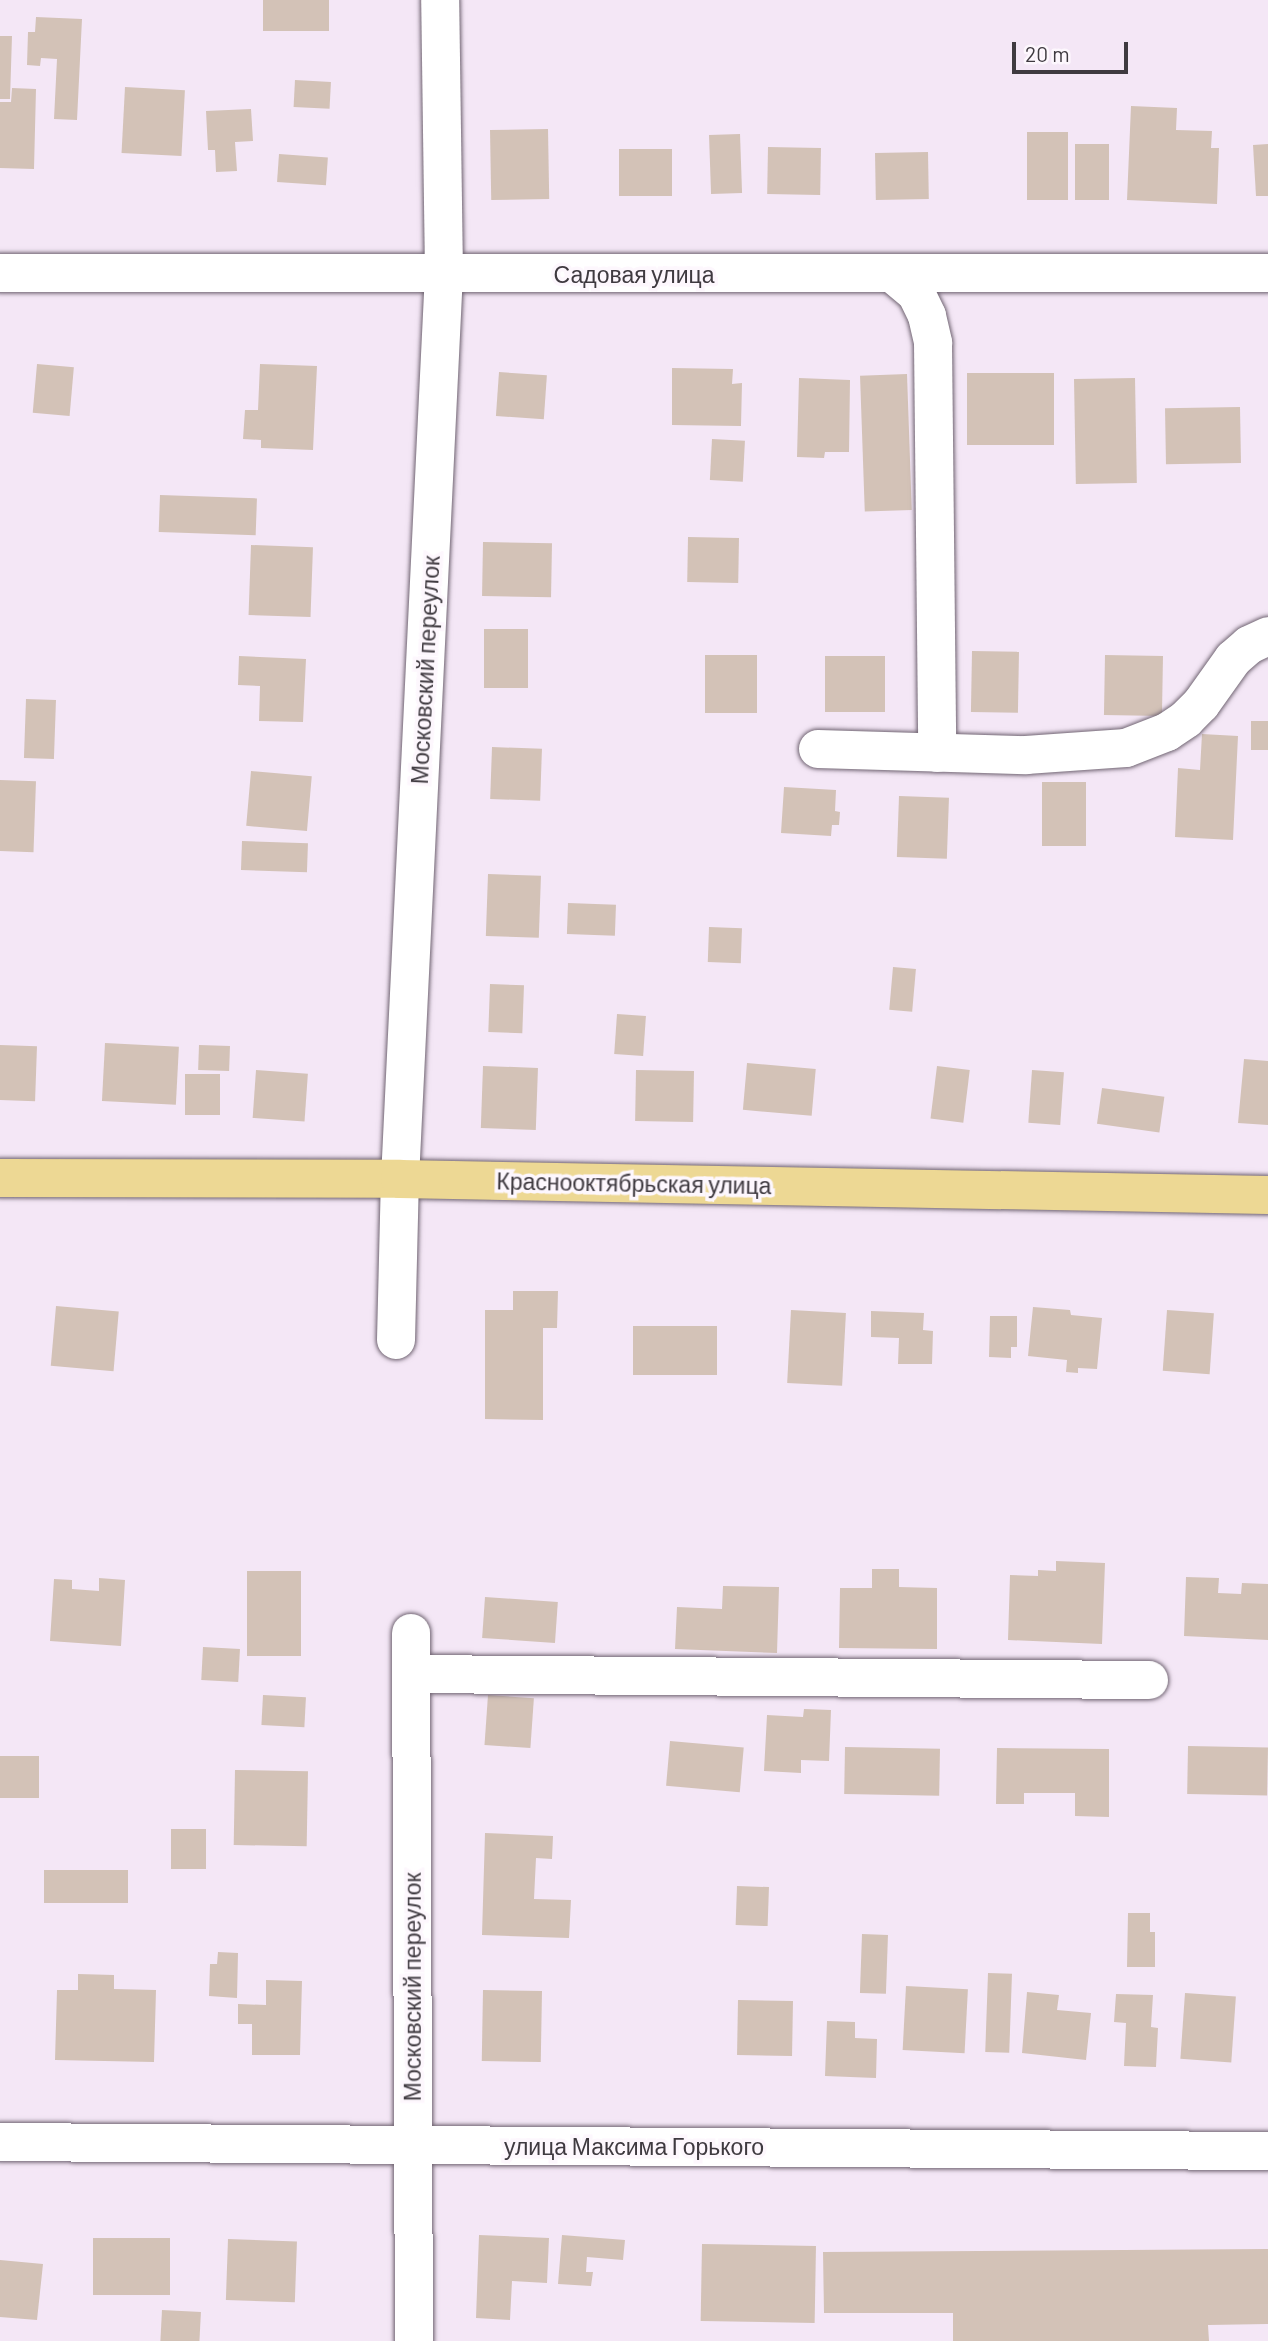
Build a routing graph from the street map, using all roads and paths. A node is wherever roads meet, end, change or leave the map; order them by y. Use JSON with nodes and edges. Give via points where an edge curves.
{"nodes":[{"id":1,"x":440,"y":0,"type":"edge"},
{"id":2,"x":0,"y":273,"type":"edge"},
{"id":3,"x":1268,"y":273,"type":"edge"},
{"id":4,"x":444,"y":274,"type":"junction"},
{"id":5,"x":893,"y":274,"type":"junction"},
{"id":6,"x":1268,"y":635,"type":"edge"},
{"id":7,"x":818,"y":749,"type":"dead end"},
{"id":8,"x":937,"y":752,"type":"junction"},
{"id":9,"x":0,"y":1178,"type":"edge"},
{"id":10,"x":400,"y":1179,"type":"junction"},
{"id":11,"x":1268,"y":1195,"type":"edge"},
{"id":12,"x":396,"y":1340,"type":"dead end"},
{"id":13,"x":411,"y":1633,"type":"dead end"},
{"id":14,"x":411,"y":1674,"type":"junction"},
{"id":15,"x":1149,"y":1680,"type":"dead end"},
{"id":16,"x":0,"y":2142,"type":"edge"},
{"id":17,"x":413,"y":2145,"type":"junction"},
{"id":18,"x":1268,"y":2151,"type":"edge"},
{"id":19,"x":414,"y":2341,"type":"edge"}],
"edges":[{"from":1,"to":4,"type":"street","name":"Московский переулок"},
{"from":2,"to":4,"type":"street","name":"Садовая улица"},
{"from":3,"to":5,"type":"street","name":"Садовая улица"},
{"from":4,"to":5,"type":"street","name":"Садовая улица"},
{"from":4,"to":10,"type":"street","name":"Московский переулок"},
{"from":5,"to":8,"type":"street","via":[[916,293],[933,343]]},
{"from":6,"to":8,"type":"street","via":[[1233,659],[1186,719],[1126,748],[1026,755]]},
{"from":7,"to":8,"type":"street"},
{"from":9,"to":10,"type":"main road","name":"Краснооктябрьская улица"},
{"from":10,"to":11,"type":"main road","name":"Краснооктябрьская улица"},
{"from":10,"to":12,"type":"street","name":"Московский переулок"},
{"from":13,"to":14,"type":"street","name":"Московский переулок"},
{"from":14,"to":15,"type":"street"},
{"from":14,"to":17,"type":"street","name":"Московский переулок"},
{"from":16,"to":17,"type":"street","name":"улица Максима Горького"},
{"from":17,"to":18,"type":"street","name":"улица Максима Горького"},
{"from":17,"to":19,"type":"street","name":"Московский переулок"}]}
